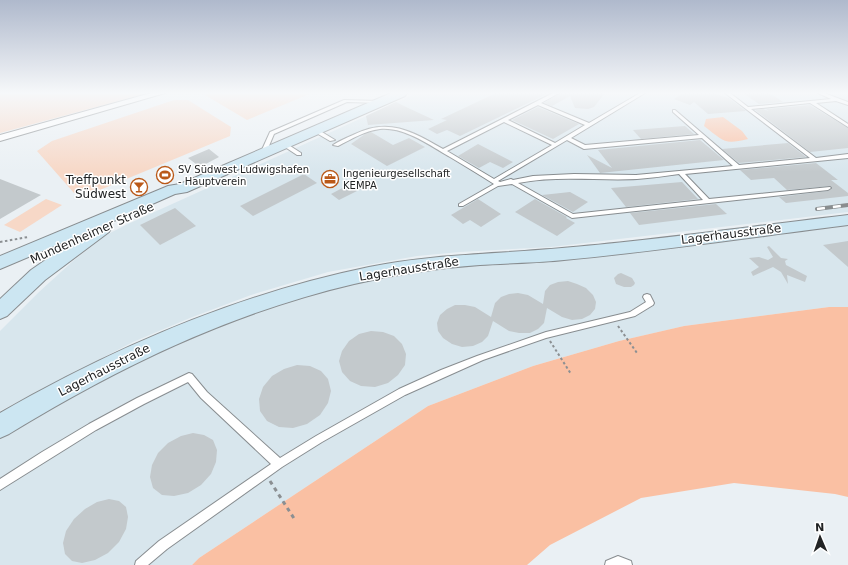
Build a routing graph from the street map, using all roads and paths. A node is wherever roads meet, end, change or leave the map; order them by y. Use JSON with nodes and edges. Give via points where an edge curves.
{"nodes":[{"id":1,"x":67,"y":119,"type":"edge"},
{"id":2,"x":304,"y":119,"type":"edge"},
{"id":3,"x":341,"y":119,"type":"edge"},
{"id":4,"x":576,"y":119,"type":"edge"},
{"id":5,"x":599,"y":119,"type":"edge"},
{"id":6,"x":684,"y":119,"type":"edge"},
{"id":7,"x":762,"y":119,"type":"edge"},
{"id":8,"x":838,"y":119,"type":"edge"},
{"id":9,"x":504,"y":120,"type":"joint"},
{"id":10,"x":589,"y":125,"type":"junction"},
{"id":11,"x":848,"y":126,"type":"edge"},
{"id":12,"x":316,"y":130,"type":"junction"},
{"id":13,"x":703,"y":136,"type":"junction"},
{"id":14,"x":0,"y":138,"type":"edge"},
{"id":15,"x":566,"y":138,"type":"junction"},
{"id":16,"x":332,"y":140,"type":"dead end"},
{"id":17,"x":284,"y":144,"type":"junction"},
{"id":18,"x":336,"y":145,"type":"dead end"},
{"id":19,"x":556,"y":145,"type":"junction"},
{"id":20,"x":443,"y":151,"type":"junction"},
{"id":21,"x":264,"y":152,"type":"junction"},
{"id":22,"x":299,"y":154,"type":"dead end"},
{"id":23,"x":848,"y":156,"type":"edge"},
{"id":24,"x":816,"y":160,"type":"junction"},
{"id":25,"x":738,"y":167,"type":"junction"},
{"id":26,"x":681,"y":173,"type":"junction"},
{"id":27,"x":511,"y":181,"type":"junction"},
{"id":28,"x":497,"y":182,"type":"junction"},
{"id":29,"x":828,"y":188,"type":"dead end"},
{"id":30,"x":182,"y":189,"type":"junction"},
{"id":31,"x":708,"y":201,"type":"junction"},
{"id":32,"x":461,"y":205,"type":"dead end"},
{"id":33,"x":848,"y":220,"type":"edge"},
{"id":34,"x":105,"y":227,"type":"junction"},
{"id":35,"x":57,"y":239,"type":"junction"},
{"id":36,"x":0,"y":248,"type":"edge"},
{"id":37,"x":0,"y":263,"type":"edge"},
{"id":38,"x":0,"y":274,"type":"edge"},
{"id":39,"x":647,"y":297,"type":"dead end"},
{"id":40,"x":0,"y":311,"type":"edge"},
{"id":41,"x":612,"y":318,"type":"junction"},
{"id":42,"x":546,"y":335,"type":"junction"},
{"id":43,"x":637,"y":353,"type":"dead end"},
{"id":44,"x":571,"y":374,"type":"dead end"},
{"id":45,"x":0,"y":426,"type":"edge"},
{"id":46,"x":279,"y":464,"type":"junction"},
{"id":47,"x":266,"y":473,"type":"junction"},
{"id":48,"x":0,"y":485,"type":"edge"},
{"id":49,"x":295,"y":520,"type":"dead end"},
{"id":50,"x":140,"y":565,"type":"edge"},
{"id":51,"x":610,"y":565,"type":"edge"},
{"id":52,"x":627,"y":565,"type":"edge"}],
"edges":[{"from":1,"to":14,"type":"street"},
{"from":2,"to":21,"type":"lane","via":[[272,133]]},
{"from":3,"to":12,"type":"street","name":"Mundenheimer Straße"},
{"from":4,"to":10,"type":"lane"},
{"from":5,"to":10,"type":"lane"},
{"from":6,"to":13,"type":"lane"},
{"from":7,"to":24,"type":"lane"},
{"from":8,"to":11,"type":"lane"},
{"from":9,"to":19,"type":"lane"},
{"from":9,"to":20,"type":"lane"},
{"from":10,"to":15,"type":"lane"},
{"from":12,"to":16,"type":"lane"},
{"from":12,"to":17,"type":"street","name":"Mundenheimer Straße"},
{"from":13,"to":15,"type":"lane","via":[[584,147]]},
{"from":13,"to":25,"type":"lane"},
{"from":15,"to":19,"type":"lane"},
{"from":17,"to":21,"type":"street","name":"Mundenheimer Straße"},
{"from":17,"to":22,"type":"lane"},
{"from":18,"to":20,"type":"lane","via":[[370,129],[393,128],[405,130]]},
{"from":19,"to":28,"type":"lane"},
{"from":20,"to":28,"type":"lane"},
{"from":21,"to":30,"type":"street","name":"Mundenheimer Straße"},
{"from":23,"to":24,"type":"lane"},
{"from":24,"to":25,"type":"lane"},
{"from":25,"to":26,"type":"lane"},
{"from":26,"to":27,"type":"lane"},
{"from":26,"to":31,"type":"lane"},
{"from":27,"to":28,"type":"lane"},
{"from":27,"to":31,"type":"lane","via":[[572,216]]},
{"from":28,"to":32,"type":"lane"},
{"from":29,"to":31,"type":"lane"},
{"from":30,"to":34,"type":"street","name":"Mundenheimer Straße","via":[[178,195]]},
{"from":30,"to":35,"type":"street","name":"Mundenheimer Straße","via":[[172,189]]},
{"from":33,"to":45,"type":"street","name":"Lagerhausstraße","via":[[578,253],[422,264],[337,281],[283,295],[233,312],[160,342],[87,377]]},
{"from":34,"to":38,"type":"street","name":"Mundenheimer Straße"},
{"from":34,"to":40,"type":"street","via":[[38,275]]},
{"from":35,"to":36,"type":"street"},
{"from":35,"to":37,"type":"street","name":"Mundenheimer Straße"},
{"from":39,"to":41,"type":"lane","via":[[650,303],[632,314]]},
{"from":41,"to":42,"type":"lane"},
{"from":41,"to":43,"type":"path"},
{"from":42,"to":44,"type":"path"},
{"from":42,"to":46,"type":"lane","via":[[480,358],[402,392]]},
{"from":46,"to":47,"type":"lane"},
{"from":46,"to":48,"type":"lane","via":[[189,377],[86,432]]},
{"from":47,"to":49,"type":"path"},
{"from":47,"to":50,"type":"lane","via":[[163,545]]},
{"from":51,"to":52,"type":"lane","via":[[618,561]]}]}
